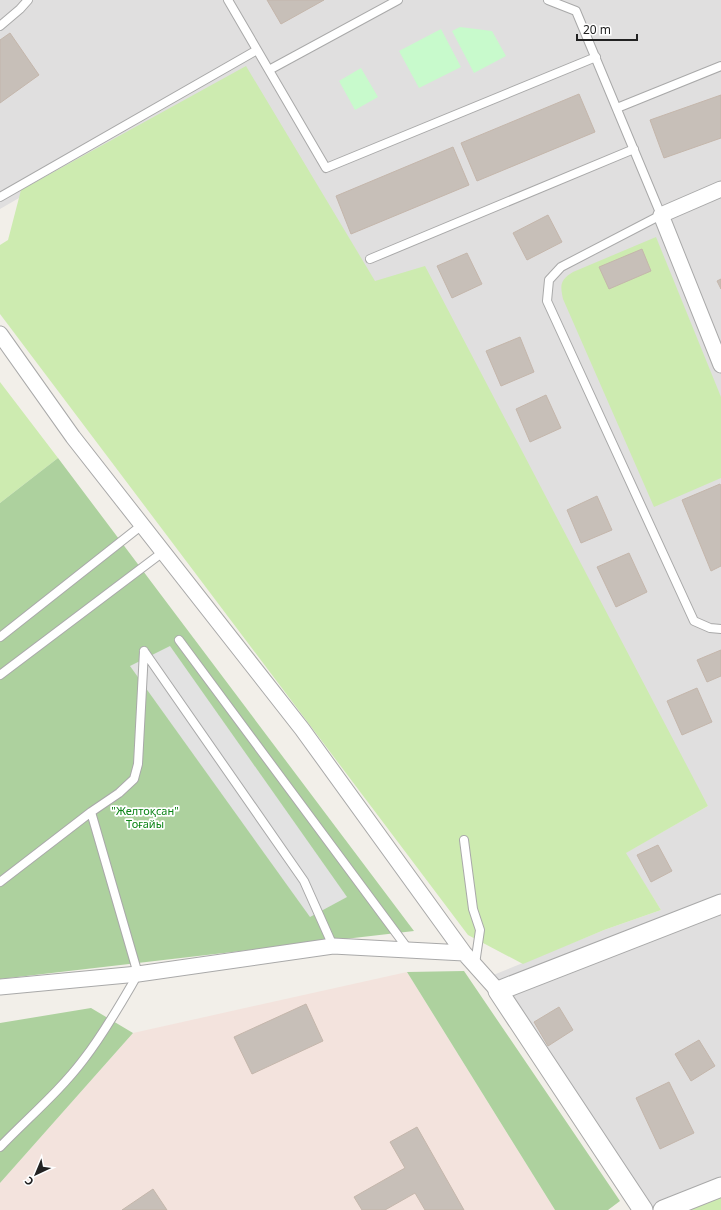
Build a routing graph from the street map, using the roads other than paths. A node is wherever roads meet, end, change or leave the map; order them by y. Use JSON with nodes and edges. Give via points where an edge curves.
{"nodes":[{"id":1,"x":28,"y":0,"type":"edge"},
{"id":2,"x":228,"y":0,"type":"edge"},
{"id":3,"x":398,"y":0,"type":"edge"},
{"id":4,"x":548,"y":0,"type":"edge"},
{"id":5,"x":0,"y":26,"type":"edge"},
{"id":6,"x":257,"y":50,"type":"junction"},
{"id":7,"x":596,"y":57,"type":"junction"},
{"id":8,"x":721,"y":66,"type":"edge"},
{"id":9,"x":269,"y":70,"type":"junction"},
{"id":10,"x":617,"y":108,"type":"junction"},
{"id":11,"x":634,"y":149,"type":"junction"},
{"id":12,"x":721,"y":190,"type":"edge"},
{"id":13,"x":0,"y":197,"type":"edge"},
{"id":14,"x":661,"y":215,"type":"junction"},
{"id":15,"x":370,"y":259,"type":"dead end"},
{"id":16,"x":0,"y":334,"type":"edge"},
{"id":17,"x":721,"y":365,"type":"edge"},
{"id":18,"x":142,"y":525,"type":"junction"},
{"id":19,"x":163,"y":552,"type":"junction"},
{"id":20,"x":721,"y":629,"type":"edge"},
{"id":21,"x":0,"y":638,"type":"edge"},
{"id":22,"x":179,"y":640,"type":"dead end"},
{"id":23,"x":0,"y":675,"type":"edge"},
{"id":24,"x":91,"y":812,"type":"junction"},
{"id":25,"x":464,"y":840,"type":"dead end"},
{"id":26,"x":0,"y":882,"type":"edge"},
{"id":27,"x":721,"y":904,"type":"edge"},
{"id":28,"x":333,"y":946,"type":"junction"},
{"id":29,"x":408,"y":949,"type":"junction"},
{"id":30,"x":464,"y":953,"type":"junction"},
{"id":31,"x":474,"y":964,"type":"junction"},
{"id":32,"x":138,"y":974,"type":"junction"},
{"id":33,"x":0,"y":988,"type":"edge"},
{"id":34,"x":498,"y":992,"type":"junction"},
{"id":35,"x":0,"y":1147,"type":"edge"},
{"id":36,"x":721,"y":1186,"type":"edge"},
{"id":37,"x":642,"y":1210,"type":"edge"},
{"id":38,"x":663,"y":1210,"type":"edge"}],
"edges":[{"from":1,"to":5,"type":"lane"},
{"from":2,"to":6,"type":"lane"},
{"from":3,"to":9,"type":"lane"},
{"from":4,"to":7,"type":"lane","via":[[576,11]]},
{"from":6,"to":9,"type":"lane"},
{"from":6,"to":13,"type":"lane"},
{"from":7,"to":9,"type":"lane","via":[[326,168]]},
{"from":7,"to":10,"type":"lane"},
{"from":8,"to":10,"type":"lane"},
{"from":10,"to":11,"type":"lane"},
{"from":11,"to":14,"type":"lane"},
{"from":11,"to":15,"type":"lane"},
{"from":12,"to":14,"type":"street"},
{"from":14,"to":17,"type":"street"},
{"from":14,"to":20,"type":"lane","via":[[561,267],[549,280],[547,301],[694,620],[710,628]]},
{"from":16,"to":18,"type":"street","via":[[73,437]]},
{"from":18,"to":19,"type":"street"},
{"from":18,"to":21,"type":"lane"},
{"from":19,"to":23,"type":"lane"},
{"from":19,"to":30,"type":"street","via":[[302,729]]},
{"from":22,"to":29,"type":"lane"},
{"from":24,"to":26,"type":"lane"},
{"from":24,"to":28,"type":"lane","via":[[134,779],[138,764],[144,651],[304,881]]},
{"from":24,"to":32,"type":"lane"},
{"from":25,"to":31,"type":"lane","via":[[473,909],[480,930]]},
{"from":27,"to":34,"type":"street"},
{"from":28,"to":29,"type":"street"},
{"from":28,"to":32,"type":"street"},
{"from":29,"to":30,"type":"street"},
{"from":30,"to":31,"type":"street"},
{"from":31,"to":34,"type":"street"},
{"from":32,"to":33,"type":"street"},
{"from":32,"to":35,"type":"lane","via":[[103,1033],[83,1060]]},
{"from":34,"to":37,"type":"street"},
{"from":36,"to":38,"type":"street"}]}
